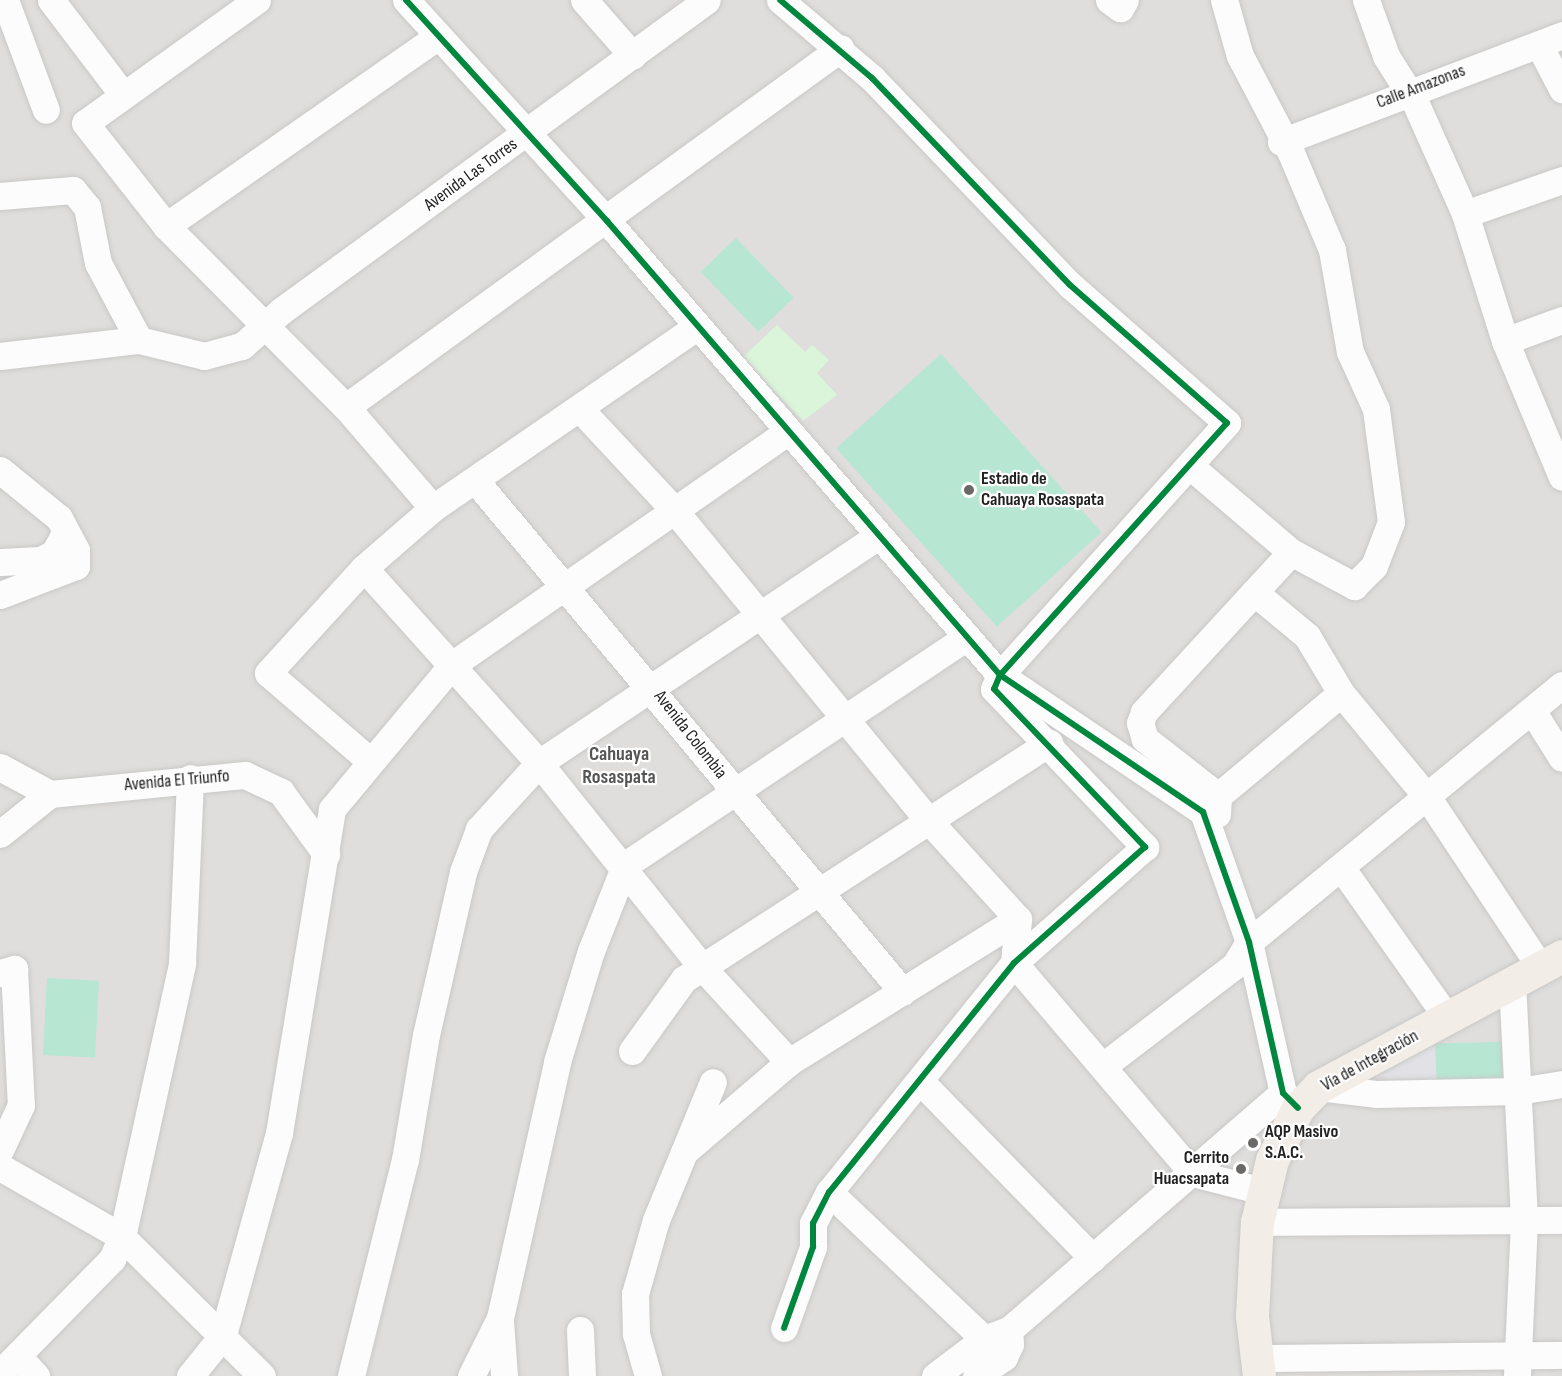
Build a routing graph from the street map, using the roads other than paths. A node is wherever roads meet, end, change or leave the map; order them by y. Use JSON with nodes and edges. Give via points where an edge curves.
{"nodes":[{"id":1,"x":5,"y":0,"type":"edge"},
{"id":2,"x":51,"y":0,"type":"edge"},
{"id":3,"x":257,"y":0,"type":"edge"},
{"id":4,"x":406,"y":0,"type":"edge"},
{"id":5,"x":584,"y":0,"type":"edge"},
{"id":6,"x":707,"y":0,"type":"edge"},
{"id":7,"x":780,"y":0,"type":"edge"},
{"id":8,"x":1109,"y":0,"type":"edge"},
{"id":9,"x":1125,"y":0,"type":"edge"},
{"id":10,"x":1224,"y":0,"type":"edge"},
{"id":11,"x":1366,"y":0,"type":"edge"},
{"id":12,"x":223,"y":9,"type":"edge"},
{"id":13,"x":438,"y":36,"type":"junction"},
{"id":14,"x":1550,"y":40,"type":"edge"},
{"id":15,"x":841,"y":48,"type":"junction"},
{"id":16,"x":633,"y":56,"type":"junction"},
{"id":17,"x":1562,"y":89,"type":"edge"},
{"id":18,"x":1404,"y":92,"type":"junction"},
{"id":19,"x":123,"y":95,"type":"junction"},
{"id":20,"x":46,"y":110,"type":"dead end"},
{"id":21,"x":526,"y":135,"type":"junction"},
{"id":22,"x":1281,"y":142,"type":"junction"},
{"id":23,"x":1562,"y":180,"type":"edge"},
{"id":24,"x":0,"y":196,"type":"edge"},
{"id":25,"x":1465,"y":214,"type":"junction"},
{"id":26,"x":607,"y":221,"type":"junction"},
{"id":27,"x":166,"y":226,"type":"junction"},
{"id":28,"x":1562,"y":320,"type":"edge"},
{"id":29,"x":262,"y":326,"type":"junction"},
{"id":30,"x":696,"y":327,"type":"junction"},
{"id":31,"x":139,"y":340,"type":"junction"},
{"id":32,"x":1505,"y":341,"type":"junction"},
{"id":33,"x":0,"y":356,"type":"edge"},
{"id":34,"x":346,"y":406,"type":"junction"},
{"id":35,"x":580,"y":410,"type":"junction"},
{"id":36,"x":786,"y":432,"type":"junction"},
{"id":37,"x":1190,"y":466,"type":"junction"},
{"id":38,"x":1560,"y":468,"type":"edge"},
{"id":39,"x":0,"y":470,"type":"edge"},
{"id":40,"x":475,"y":480,"type":"junction"},
{"id":41,"x":433,"y":508,"type":"junction"},
{"id":42,"x":675,"y":511,"type":"junction"},
{"id":43,"x":65,"y":533,"type":"junction"},
{"id":44,"x":878,"y":536,"type":"junction"},
{"id":45,"x":1292,"y":552,"type":"junction"},
{"id":46,"x":0,"y":562,"type":"edge"},
{"id":47,"x":364,"y":568,"type":"junction"},
{"id":48,"x":563,"y":587,"type":"junction"},
{"id":49,"x":1254,"y":592,"type":"junction"},
{"id":50,"x":0,"y":595,"type":"edge"},
{"id":51,"x":762,"y":614,"type":"junction"},
{"id":52,"x":966,"y":638,"type":"junction"},
{"id":53,"x":452,"y":665,"type":"junction"},
{"id":54,"x":1000,"y":675,"type":"junction"},
{"id":55,"x":1562,"y":685,"type":"edge"},
{"id":56,"x":653,"y":688,"type":"junction"},
{"id":57,"x":1341,"y":693,"type":"junction"},
{"id":58,"x":1533,"y":712,"type":"junction"},
{"id":59,"x":847,"y":720,"type":"junction"},
{"id":60,"x":1049,"y":743,"type":"junction"},
{"id":61,"x":1562,"y":758,"type":"edge"},
{"id":62,"x":369,"y":760,"type":"junction"},
{"id":63,"x":539,"y":763,"type":"junction"},
{"id":64,"x":0,"y":767,"type":"edge"},
{"id":65,"x":190,"y":778,"type":"junction"},
{"id":66,"x":735,"y":793,"type":"junction"},
{"id":67,"x":50,"y":794,"type":"junction"},
{"id":68,"x":1218,"y":796,"type":"junction"},
{"id":69,"x":1428,"y":798,"type":"junction"},
{"id":70,"x":930,"y":821,"type":"junction"},
{"id":71,"x":0,"y":834,"type":"edge"},
{"id":72,"x":1217,"y":849,"type":"junction"},
{"id":73,"x":326,"y":854,"type":"junction"},
{"id":74,"x":625,"y":865,"type":"junction"},
{"id":75,"x":1343,"y":870,"type":"junction"},
{"id":76,"x":821,"y":893,"type":"junction"},
{"id":77,"x":1018,"y":919,"type":"junction"},
{"id":78,"x":1249,"y":942,"type":"junction"},
{"id":79,"x":1014,"y":963,"type":"junction"},
{"id":80,"x":702,"y":967,"type":"junction"},
{"id":81,"x":1538,"y":969,"type":"edge"},
{"id":82,"x":0,"y":973,"type":"edge"},
{"id":83,"x":903,"y":992,"type":"junction"},
{"id":84,"x":1448,"y":1019,"type":"junction"},
{"id":85,"x":632,"y":1051,"type":"dead end"},
{"id":86,"x":789,"y":1062,"type":"junction"},
{"id":87,"x":1103,"y":1066,"type":"junction"},
{"id":88,"x":712,"y":1082,"type":"dead end"},
{"id":89,"x":921,"y":1082,"type":"junction"},
{"id":90,"x":1562,"y":1084,"type":"edge"},
{"id":91,"x":1518,"y":1091,"type":"junction"},
{"id":92,"x":1300,"y":1096,"type":"junction"},
{"id":93,"x":0,"y":1150,"type":"edge"},
{"id":94,"x":684,"y":1152,"type":"junction"},
{"id":95,"x":0,"y":1167,"type":"edge"},
{"id":96,"x":1193,"y":1173,"type":"junction"},
{"id":97,"x":830,"y":1192,"type":"junction"},
{"id":98,"x":1259,"y":1207,"type":"junction"},
{"id":99,"x":1562,"y":1220,"type":"edge"},
{"id":100,"x":1524,"y":1221,"type":"junction"},
{"id":101,"x":122,"y":1238,"type":"junction"},
{"id":102,"x":1093,"y":1258,"type":"junction"},
{"id":103,"x":500,"y":1318,"type":"junction"},
{"id":104,"x":784,"y":1328,"type":"dead end"},
{"id":105,"x":580,"y":1330,"type":"dead end"},
{"id":106,"x":1009,"y":1330,"type":"junction"},
{"id":107,"x":223,"y":1335,"type":"junction"},
{"id":108,"x":984,"y":1339,"type":"junction"},
{"id":109,"x":1562,"y":1355,"type":"edge"},
{"id":110,"x":9,"y":1364,"type":"edge"},
{"id":111,"x":1517,"y":1365,"type":"edge"},
{"id":112,"x":1258,"y":1367,"type":"edge"},
{"id":113,"x":36,"y":1376,"type":"edge"},
{"id":114,"x":190,"y":1376,"type":"edge"},
{"id":115,"x":262,"y":1376,"type":"edge"},
{"id":116,"x":351,"y":1376,"type":"edge"},
{"id":117,"x":471,"y":1376,"type":"edge"},
{"id":118,"x":504,"y":1376,"type":"edge"},
{"id":119,"x":582,"y":1376,"type":"edge"},
{"id":120,"x":648,"y":1376,"type":"edge"},
{"id":121,"x":935,"y":1376,"type":"edge"},
{"id":122,"x":976,"y":1376,"type":"edge"}],
"edges":[{"from":1,"to":20,"type":"street"},
{"from":2,"to":19,"type":"street"},
{"from":3,"to":12,"type":"street"},
{"from":4,"to":13,"type":"street"},
{"from":5,"to":16,"type":"street"},
{"from":6,"to":16,"type":"street","name":"Avenida Las Torres"},
{"from":7,"to":15,"type":"street"},
{"from":8,"to":9,"type":"street","via":[[1119,8]]},
{"from":10,"to":22,"type":"street","via":[[1240,56]]},
{"from":11,"to":18,"type":"street"},
{"from":12,"to":19,"type":"street"},
{"from":13,"to":21,"type":"street"},
{"from":13,"to":27,"type":"street"},
{"from":14,"to":17,"type":"street"},
{"from":14,"to":18,"type":"street","name":"Calle Amazonas"},
{"from":15,"to":26,"type":"street"},
{"from":15,"to":37,"type":"street","via":[[972,177],[1070,285],[1227,423]]},
{"from":16,"to":21,"type":"street","name":"Avenida Las Torres"},
{"from":18,"to":22,"type":"street","name":"Calle Amazonas"},
{"from":18,"to":25,"type":"street","via":[[1414,102]]},
{"from":19,"to":27,"type":"street","via":[[85,123]]},
{"from":21,"to":26,"type":"street"},
{"from":21,"to":29,"type":"street","name":"Avenida Las Torres"},
{"from":22,"to":45,"type":"street","via":[[1291,153],[1336,264],[1350,352],[1376,409],[1391,522],[1362,584],[1354,586]]},
{"from":23,"to":25,"type":"street"},
{"from":24,"to":31,"type":"street","via":[[73,190],[87,207],[98,263]]},
{"from":25,"to":32,"type":"street"},
{"from":26,"to":30,"type":"street"},
{"from":26,"to":34,"type":"street"},
{"from":27,"to":29,"type":"street"},
{"from":28,"to":32,"type":"street"},
{"from":29,"to":31,"type":"street","name":"Avenida Las Torres","via":[[226,354],[204,356]]},
{"from":29,"to":34,"type":"street"},
{"from":30,"to":35,"type":"street"},
{"from":30,"to":36,"type":"street"},
{"from":31,"to":33,"type":"street"},
{"from":32,"to":38,"type":"street"},
{"from":34,"to":41,"type":"street"},
{"from":35,"to":40,"type":"street"},
{"from":35,"to":42,"type":"street"},
{"from":36,"to":42,"type":"street"},
{"from":36,"to":44,"type":"street"},
{"from":37,"to":45,"type":"street"},
{"from":37,"to":54,"type":"street"},
{"from":39,"to":43,"type":"street","via":[[59,518]]},
{"from":40,"to":41,"type":"street"},
{"from":40,"to":48,"type":"street","name":"Avenida Colombia"},
{"from":41,"to":47,"type":"street"},
{"from":42,"to":48,"type":"street"},
{"from":42,"to":51,"type":"street"},
{"from":43,"to":46,"type":"street","via":[[54,553],[41,560]]},
{"from":43,"to":50,"type":"street","via":[[76,550],[76,566]]},
{"from":44,"to":51,"type":"street"},
{"from":44,"to":52,"type":"street"},
{"from":45,"to":49,"type":"street"},
{"from":47,"to":53,"type":"street"},
{"from":47,"to":62,"type":"street","via":[[268,673]]},
{"from":48,"to":53,"type":"street"},
{"from":48,"to":56,"type":"street","name":"Avenida Colombia"},
{"from":49,"to":57,"type":"street","via":[[1307,636]]},
{"from":49,"to":68,"type":"street","via":[[1144,712],[1140,723],[1145,739]]},
{"from":51,"to":56,"type":"street"},
{"from":51,"to":59,"type":"street"},
{"from":52,"to":54,"type":"street"},
{"from":52,"to":59,"type":"street"},
{"from":53,"to":62,"type":"street"},
{"from":53,"to":63,"type":"street"},
{"from":54,"to":60,"type":"street","via":[[994,689]]},
{"from":54,"to":72,"type":"street","via":[[1108,751],[1181,792],[1203,812]]},
{"from":55,"to":58,"type":"street"},
{"from":56,"to":63,"type":"street"},
{"from":56,"to":66,"type":"street","name":"Avenida Colombia"},
{"from":57,"to":68,"type":"street"},
{"from":57,"to":69,"type":"street"},
{"from":58,"to":61,"type":"street"},
{"from":58,"to":69,"type":"street"},
{"from":59,"to":66,"type":"street"},
{"from":59,"to":70,"type":"street"},
{"from":60,"to":70,"type":"street"},
{"from":60,"to":79,"type":"street","via":[[1145,847]]},
{"from":62,"to":73,"type":"street","via":[[332,808]]},
{"from":63,"to":74,"type":"street"},
{"from":63,"to":116,"type":"street","via":[[479,829],[463,872],[426,1035],[405,1160]]},
{"from":64,"to":67,"type":"street"},
{"from":65,"to":67,"type":"street","name":"Avenida El Triunfo"},
{"from":65,"to":73,"type":"street","name":"Avenida El Triunfo","via":[[245,775],[281,792]]},
{"from":65,"to":101,"type":"street","via":[[182,963]]},
{"from":66,"to":74,"type":"street"},
{"from":66,"to":76,"type":"street","name":"Avenida Colombia"},
{"from":67,"to":71,"type":"street"},
{"from":68,"to":72,"type":"street"},
{"from":69,"to":75,"type":"street"},
{"from":69,"to":81,"type":"street"},
{"from":70,"to":76,"type":"street"},
{"from":70,"to":77,"type":"street"},
{"from":72,"to":78,"type":"street"},
{"from":73,"to":107,"type":"street","via":[[279,1133]]},
{"from":74,"to":80,"type":"street"},
{"from":74,"to":103,"type":"street","via":[[591,951],[556,1062]]},
{"from":75,"to":78,"type":"street"},
{"from":75,"to":84,"type":"street"},
{"from":76,"to":80,"type":"street"},
{"from":76,"to":83,"type":"street","name":"Avenida Colombia"},
{"from":77,"to":79,"type":"street"},
{"from":77,"to":83,"type":"street"},
{"from":78,"to":87,"type":"street","via":[[1235,965]]},
{"from":78,"to":92,"type":"street"},
{"from":79,"to":87,"type":"street"},
{"from":79,"to":89,"type":"street"},
{"from":80,"to":85,"type":"street","via":[[684,979]]},
{"from":80,"to":86,"type":"street"},
{"from":81,"to":84,"type":"main road","name":"Vía de Integración"},
{"from":81,"to":91,"type":"street"},
{"from":82,"to":93,"type":"street","via":[[14,969],[21,1105]]},
{"from":83,"to":86,"type":"street"},
{"from":84,"to":92,"type":"main road","name":"Vía de Integración"},
{"from":86,"to":94,"type":"street"},
{"from":87,"to":96,"type":"street"},
{"from":88,"to":94,"type":"street"},
{"from":89,"to":97,"type":"street"},
{"from":89,"to":102,"type":"street"},
{"from":90,"to":91,"type":"street"},
{"from":91,"to":92,"type":"street"},
{"from":91,"to":100,"type":"street"},
{"from":92,"to":96,"type":"street"},
{"from":92,"to":98,"type":"main road"},
{"from":94,"to":120,"type":"street","via":[[656,1220],[635,1294],[636,1334]]},
{"from":95,"to":101,"type":"street"},
{"from":96,"to":98,"type":"street"},
{"from":96,"to":102,"type":"street"},
{"from":97,"to":104,"type":"street","via":[[813,1223],[813,1248]]},
{"from":97,"to":108,"type":"street"},
{"from":98,"to":100,"type":"street"},
{"from":98,"to":112,"type":"main road","via":[[1252,1316]]},
{"from":99,"to":100,"type":"street"},
{"from":100,"to":111,"type":"street"},
{"from":101,"to":107,"type":"street"},
{"from":101,"to":110,"type":"street","via":[[112,1259]]},
{"from":102,"to":106,"type":"street"},
{"from":103,"to":117,"type":"street"},
{"from":103,"to":118,"type":"street"},
{"from":105,"to":119,"type":"street"},
{"from":106,"to":108,"type":"street"},
{"from":106,"to":122,"type":"street","via":[[1011,1344],[1004,1357]]},
{"from":107,"to":114,"type":"street"},
{"from":107,"to":115,"type":"street"},
{"from":108,"to":121,"type":"street"},
{"from":109,"to":111,"type":"street"},
{"from":110,"to":113,"type":"street"},
{"from":111,"to":112,"type":"street"}]}
